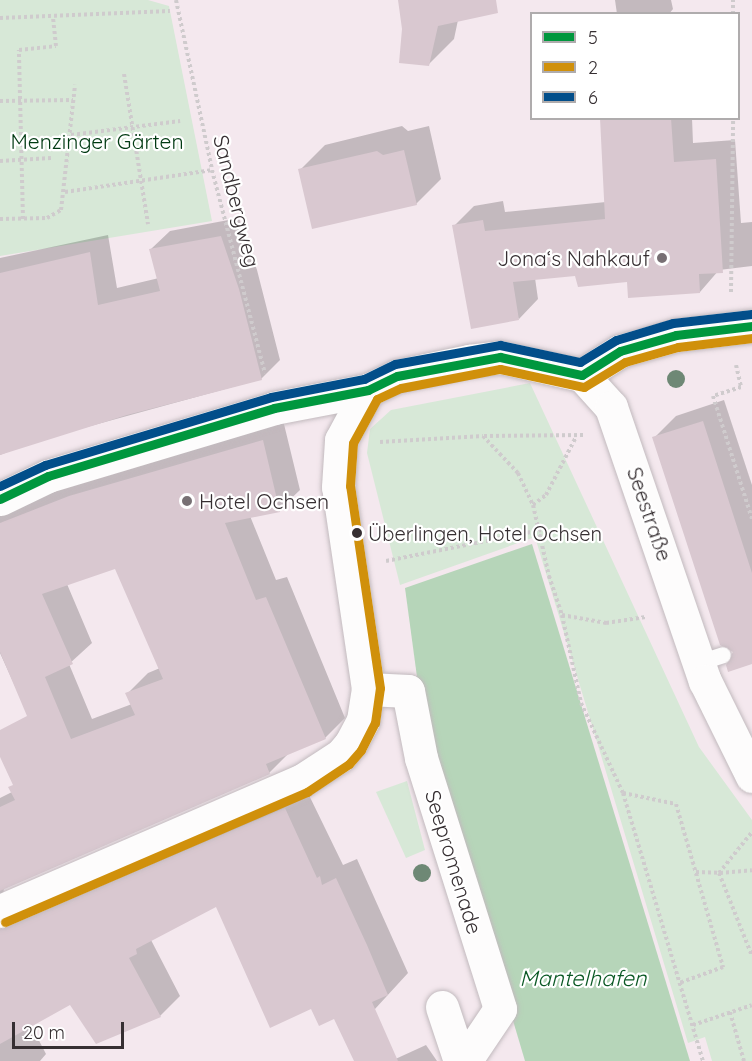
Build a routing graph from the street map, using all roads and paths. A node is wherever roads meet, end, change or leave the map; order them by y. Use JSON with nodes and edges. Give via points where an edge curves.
{"nodes":[{"id":1,"x":176,"y":0,"type":"edge"},
{"id":2,"x":170,"y":11,"type":"dead end"},
{"id":3,"x":0,"y":18,"type":"edge"},
{"id":4,"x":53,"y":18,"type":"junction"},
{"id":5,"x":124,"y":74,"type":"dead end"},
{"id":6,"x":75,"y":85,"type":"dead end"},
{"id":7,"x":74,"y":99,"type":"junction"},
{"id":8,"x":20,"y":100,"type":"junction"},
{"id":9,"x":0,"y":101,"type":"edge"},
{"id":10,"x":732,"y":120,"type":"edge"},
{"id":11,"x":180,"y":121,"type":"dead end"},
{"id":12,"x":132,"y":127,"type":"junction"},
{"id":13,"x":71,"y":135,"type":"junction"},
{"id":14,"x":51,"y":158,"type":"dead end"},
{"id":15,"x":21,"y":160,"type":"junction"},
{"id":16,"x":0,"y":161,"type":"edge"},
{"id":17,"x":212,"y":170,"type":"junction"},
{"id":18,"x":140,"y":183,"type":"junction"},
{"id":19,"x":65,"y":192,"type":"junction"},
{"id":20,"x":0,"y":219,"type":"edge"},
{"id":21,"x":23,"y":219,"type":"junction"},
{"id":22,"x":148,"y":224,"type":"dead end"},
{"id":23,"x":742,"y":314,"type":"edge"},
{"id":24,"x":733,"y":355,"type":"dead end"},
{"id":25,"x":582,"y":375,"type":"junction"},
{"id":26,"x":368,"y":390,"type":"junction"},
{"id":27,"x":274,"y":408,"type":"junction"},
{"id":28,"x":483,"y":436,"type":"junction"},
{"id":29,"x":379,"y":442,"type":"dead end"},
{"id":30,"x":0,"y":499,"type":"edge"},
{"id":31,"x":533,"y":505,"type":"junction"},
{"id":32,"x":752,"y":519,"type":"edge"},
{"id":33,"x":541,"y":530,"type":"junction"},
{"id":34,"x":386,"y":561,"type":"dead end"},
{"id":35,"x":562,"y":615,"type":"junction"},
{"id":36,"x":650,"y":616,"type":"dead end"},
{"id":37,"x":368,"y":689,"type":"junction"},
{"id":38,"x":740,"y":724,"type":"edge"},
{"id":39,"x":752,"y":776,"type":"edge"},
{"id":40,"x":623,"y":793,"type":"junction"},
{"id":41,"x":752,"y":832,"type":"edge"},
{"id":42,"x":752,"y":870,"type":"edge"},
{"id":43,"x":696,"y":872,"type":"junction"},
{"id":44,"x":719,"y":873,"type":"junction"},
{"id":45,"x":0,"y":911,"type":"edge"},
{"id":46,"x":752,"y":956,"type":"edge"},
{"id":47,"x":679,"y":983,"type":"junction"},
{"id":48,"x":752,"y":1005,"type":"edge"},
{"id":49,"x":442,"y":1007,"type":"dead end"},
{"id":50,"x":730,"y":1012,"type":"junction"},
{"id":51,"x":693,"y":1025,"type":"junction"},
{"id":52,"x":460,"y":1061,"type":"edge"},
{"id":53,"x":465,"y":1061,"type":"edge"},
{"id":54,"x":704,"y":1061,"type":"edge"},
{"id":55,"x":744,"y":1061,"type":"edge"}],
"edges":[{"from":1,"to":17,"type":"path","name":"Sandbergweg"},
{"from":2,"to":4,"type":"path"},
{"from":3,"to":4,"type":"path"},
{"from":4,"to":8,"type":"path","via":[[56,46],[19,50]]},
{"from":5,"to":12,"type":"path"},
{"from":6,"to":7,"type":"path"},
{"from":7,"to":8,"type":"path"},
{"from":7,"to":13,"type":"path"},
{"from":8,"to":9,"type":"path"},
{"from":8,"to":15,"type":"path"},
{"from":10,"to":23,"type":"path"},
{"from":11,"to":12,"type":"path"},
{"from":12,"to":13,"type":"path"},
{"from":12,"to":18,"type":"path"},
{"from":13,"to":19,"type":"path"},
{"from":14,"to":15,"type":"path"},
{"from":15,"to":16,"type":"path"},
{"from":15,"to":21,"type":"path"},
{"from":17,"to":18,"type":"path"},
{"from":17,"to":27,"type":"path","name":"Sandbergweg"},
{"from":18,"to":19,"type":"path"},
{"from":18,"to":22,"type":"path"},
{"from":19,"to":21,"type":"path","via":[[61,210],[47,218]]},
{"from":20,"to":21,"type":"path"},
{"from":23,"to":25,"type":"street","via":[[620,351]]},
{"from":24,"to":32,"type":"path","via":[[741,387],[713,396]]},
{"from":25,"to":26,"type":"street","via":[[500,357],[397,376]]},
{"from":25,"to":38,"type":"street","name":"Seestraße","via":[[611,407]]},
{"from":26,"to":27,"type":"street"},
{"from":26,"to":37,"type":"street","via":[[341,440],[338,487]]},
{"from":27,"to":30,"type":"street","via":[[48,476]]},
{"from":28,"to":29,"type":"path"},
{"from":28,"to":31,"type":"path","via":[[518,473]]},
{"from":28,"to":31,"type":"path","via":[[576,437],[546,495]]},
{"from":31,"to":33,"type":"path"},
{"from":33,"to":34,"type":"path"},
{"from":33,"to":35,"type":"path","via":[[549,576]]},
{"from":35,"to":36,"type":"path","via":[[606,623]]},
{"from":35,"to":40,"type":"path","via":[[581,703]]},
{"from":37,"to":45,"type":"street","via":[[363,720],[351,743],[341,755],[301,780]]},
{"from":37,"to":53,"type":"street","name":"Seepromenade","via":[[408,691],[421,758],[500,1009]]},
{"from":38,"to":39,"type":"street","name":"Seestraße"},
{"from":40,"to":43,"type":"path","via":[[676,804]]},
{"from":40,"to":47,"type":"path"},
{"from":41,"to":44,"type":"path"},
{"from":42,"to":44,"type":"path"},
{"from":43,"to":44,"type":"path"},
{"from":43,"to":47,"type":"path","via":[[723,967]]},
{"from":44,"to":46,"type":"path"},
{"from":47,"to":51,"type":"path"},
{"from":48,"to":50,"type":"path"},
{"from":49,"to":52,"type":"street"},
{"from":50,"to":51,"type":"path"},
{"from":50,"to":55,"type":"path"},
{"from":51,"to":54,"type":"path"}]}
